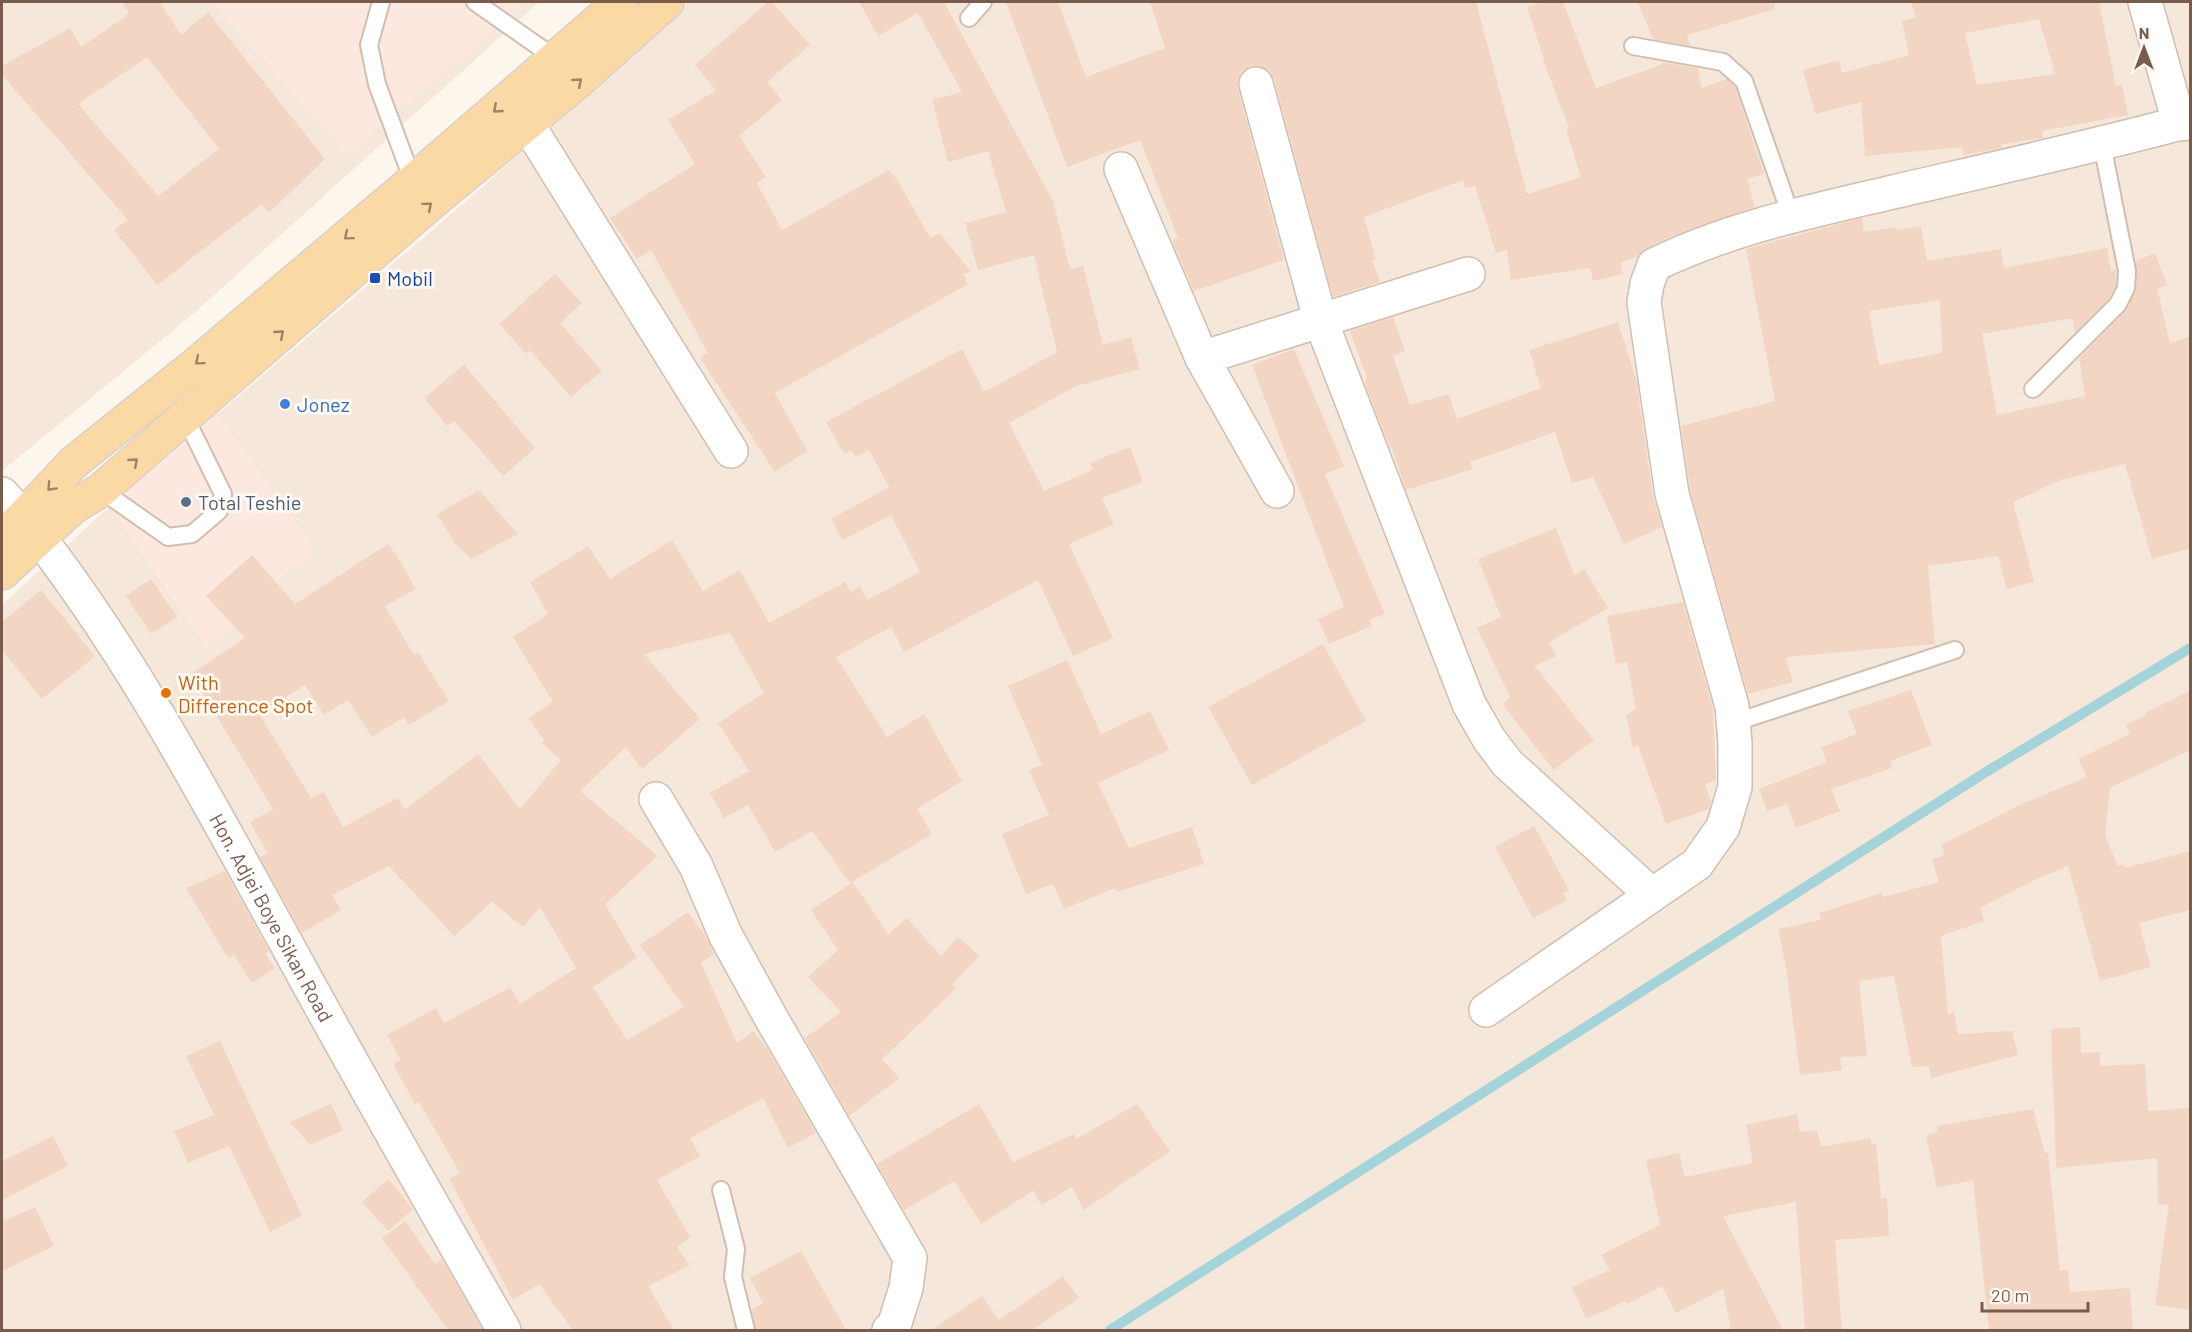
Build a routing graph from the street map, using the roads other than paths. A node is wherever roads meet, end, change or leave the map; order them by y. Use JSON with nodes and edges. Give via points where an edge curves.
{"nodes":[{"id":1,"x":381,"y":2,"type":"edge"},
{"id":2,"x":475,"y":2,"type":"edge"},
{"id":3,"x":620,"y":2,"type":"edge"},
{"id":4,"x":668,"y":2,"type":"edge"},
{"id":5,"x":983,"y":2,"type":"edge"},
{"id":6,"x":2145,"y":2,"type":"edge"},
{"id":7,"x":969,"y":18,"type":"dead end"},
{"id":8,"x":1633,"y":46,"type":"dead end"},
{"id":9,"x":555,"y":58,"type":"junction"},
{"id":10,"x":1256,"y":84,"type":"dead end"},
{"id":11,"x":2183,"y":123,"type":"edge"},
{"id":12,"x":528,"y":124,"type":"junction"},
{"id":13,"x":2102,"y":144,"type":"junction"},
{"id":14,"x":1121,"y":170,"type":"dead end"},
{"id":15,"x":413,"y":181,"type":"junction"},
{"id":16,"x":1791,"y":216,"type":"junction"},
{"id":17,"x":1468,"y":274,"type":"dead end"},
{"id":18,"x":1320,"y":319,"type":"junction"},
{"id":19,"x":1202,"y":358,"type":"junction"},
{"id":20,"x":2033,"y":389,"type":"dead end"},
{"id":21,"x":185,"y":417,"type":"junction"},
{"id":22,"x":731,"y":451,"type":"dead end"},
{"id":23,"x":101,"y":490,"type":"junction"},
{"id":24,"x":1276,"y":491,"type":"dead end"},
{"id":25,"x":16,"y":521,"type":"edge"},
{"id":26,"x":2,"y":573,"type":"edge"},
{"id":27,"x":1955,"y":650,"type":"dead end"},
{"id":28,"x":1733,"y":723,"type":"junction"},
{"id":29,"x":656,"y":799,"type":"dead end"},
{"id":30,"x":1652,"y":895,"type":"junction"},
{"id":31,"x":1486,"y":1010,"type":"dead end"},
{"id":32,"x":721,"y":1190,"type":"dead end"},
{"id":33,"x":504,"y":1330,"type":"edge"},
{"id":34,"x":746,"y":1330,"type":"edge"},
{"id":35,"x":890,"y":1330,"type":"edge"}],
"edges":[{"from":1,"to":15,"type":"lane","via":[[369,45],[377,84]]},
{"from":2,"to":9,"type":"lane"},
{"from":3,"to":9,"type":"main road"},
{"from":12,"to":4,"type":"main road","one_way":true},
{"from":5,"to":7,"type":"lane"},
{"from":6,"to":11,"type":"street","via":[[2175,108]]},
{"from":8,"to":16,"type":"lane","via":[[1723,62],[1744,81]]},
{"from":9,"to":15,"type":"main road","one_way":true},
{"from":10,"to":18,"type":"street"},
{"from":11,"to":13,"type":"street"},
{"from":21,"to":12,"type":"main road","one_way":true},
{"from":12,"to":22,"type":"street"},
{"from":13,"to":16,"type":"street"},
{"from":13,"to":20,"type":"lane","via":[[2127,271],[2126,288],[2118,304]]},
{"from":14,"to":19,"type":"street"},
{"from":15,"to":25,"type":"main road","one_way":true,"via":[[73,463]]},
{"from":16,"to":28,"type":"street","via":[[1684,250],[1654,265],[1644,302],[1672,494],[1732,706]]},
{"from":17,"to":18,"type":"street"},
{"from":18,"to":19,"type":"street"},
{"from":18,"to":30,"type":"street","via":[[1468,704],[1507,763]]},
{"from":19,"to":24,"type":"street"},
{"from":23,"to":21,"type":"main road","one_way":true},
{"from":21,"to":23,"type":"lane","via":[[223,494],[219,511],[192,534],[168,537]]},
{"from":23,"to":25,"type":"main road","via":[[72,508]]},
{"from":25,"to":26,"type":"main road"},
{"from":25,"to":33,"type":"street","name":"Hon. Adjei Boye Sikan Road","via":[[105,631],[145,694]]},
{"from":27,"to":28,"type":"lane"},
{"from":28,"to":30,"type":"street","via":[[1735,787],[1723,826],[1697,864]]},
{"from":29,"to":35,"type":"street","via":[[696,866],[726,936],[770,1016],[910,1258],[906,1288]]},
{"from":30,"to":31,"type":"street"},
{"from":32,"to":34,"type":"lane","via":[[736,1249],[733,1277]]}]}
